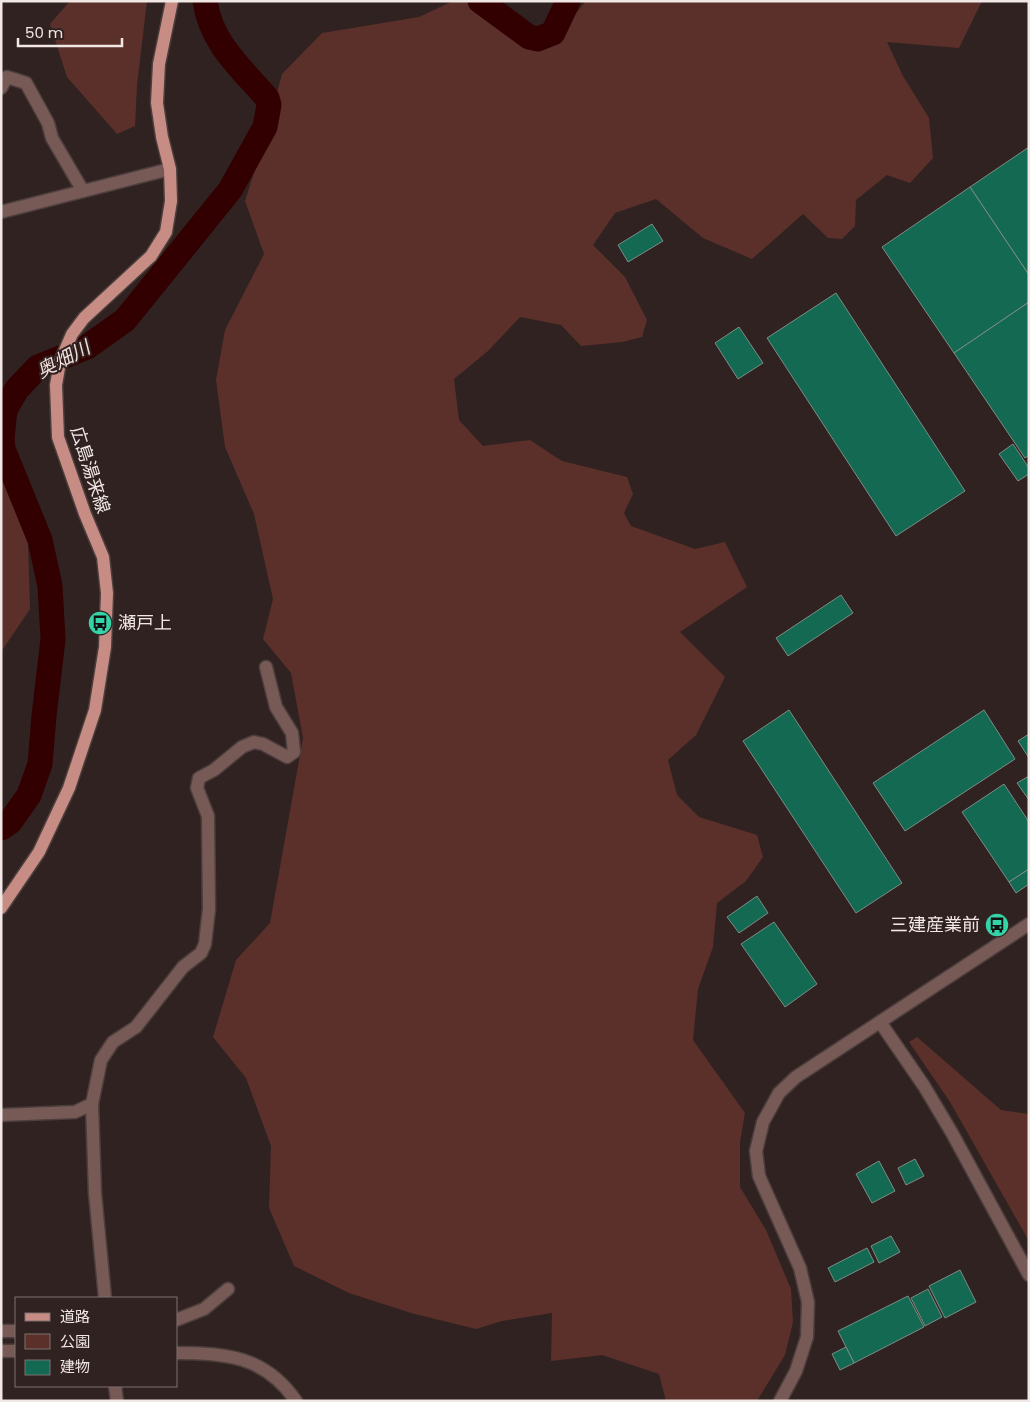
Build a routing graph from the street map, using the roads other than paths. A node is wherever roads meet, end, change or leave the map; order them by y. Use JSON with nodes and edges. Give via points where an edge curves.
{"nodes":[{"id":1,"x":172,"y":1,"type":"edge"},
{"id":2,"x":1,"y":88,"type":"edge"},
{"id":3,"x":170,"y":169,"type":"junction"},
{"id":4,"x":83,"y":191,"type":"junction"},
{"id":5,"x":1,"y":212,"type":"edge"},
{"id":6,"x":266,"y":667,"type":"dead end"},
{"id":7,"x":1,"y":908,"type":"edge"},
{"id":8,"x":1029,"y":924,"type":"edge"},
{"id":9,"x":880,"y":1022,"type":"junction"},
{"id":10,"x":92,"y":1104,"type":"junction"},
{"id":11,"x":1,"y":1115,"type":"edge"},
{"id":12,"x":1029,"y":1274,"type":"edge"},
{"id":13,"x":228,"y":1289,"type":"dead end"},
{"id":14,"x":105,"y":1297,"type":"edge"},
{"id":15,"x":178,"y":1319,"type":"edge"},
{"id":16,"x":1,"y":1331,"type":"edge"},
{"id":17,"x":15,"y":1331,"type":"edge"},
{"id":18,"x":1,"y":1351,"type":"edge"},
{"id":19,"x":15,"y":1351,"type":"edge"},
{"id":20,"x":178,"y":1352,"type":"edge"},
{"id":21,"x":115,"y":1387,"type":"edge"},
{"id":22,"x":117,"y":1401,"type":"edge"},
{"id":23,"x":296,"y":1401,"type":"edge"},
{"id":24,"x":780,"y":1401,"type":"edge"}],
"edges":[{"from":1,"to":3,"type":"main road","name":"広島湯来線","via":[[158,64],[157,103]]},
{"from":2,"to":4,"type":"street","via":[[7,77],[26,84]]},
{"from":3,"to":4,"type":"street"},
{"from":3,"to":7,"type":"main road","name":"広島湯来線","via":[[171,201],[166,232],[151,256],[84,318],[68,342],[60,362],[56,385],[58,437],[103,558],[107,593],[106,647],[94,710],[69,788],[39,852]]},
{"from":4,"to":5,"type":"street"},
{"from":6,"to":10,"type":"street","via":[[276,707],[292,733],[294,752],[287,757],[254,742],[199,778],[197,788],[208,816],[209,910],[205,944],[201,953],[183,967],[136,1027],[113,1042],[101,1060]]},
{"from":8,"to":9,"type":"street"},
{"from":9,"to":12,"type":"street","via":[[952,1133]]},
{"from":9,"to":24,"type":"street","via":[[796,1077],[779,1093],[763,1122],[756,1151],[758,1176],[800,1268],[808,1302],[807,1337],[796,1371]]},
{"from":10,"to":11,"type":"street","via":[[75,1112]]},
{"from":10,"to":14,"type":"street","via":[[95,1193]]},
{"from":13,"to":15,"type":"street","via":[[204,1309]]},
{"from":16,"to":17,"type":"street"},
{"from":18,"to":19,"type":"street"},
{"from":20,"to":23,"type":"street","via":[[213,1353],[257,1366],[276,1377]]},
{"from":21,"to":22,"type":"street"}]}
